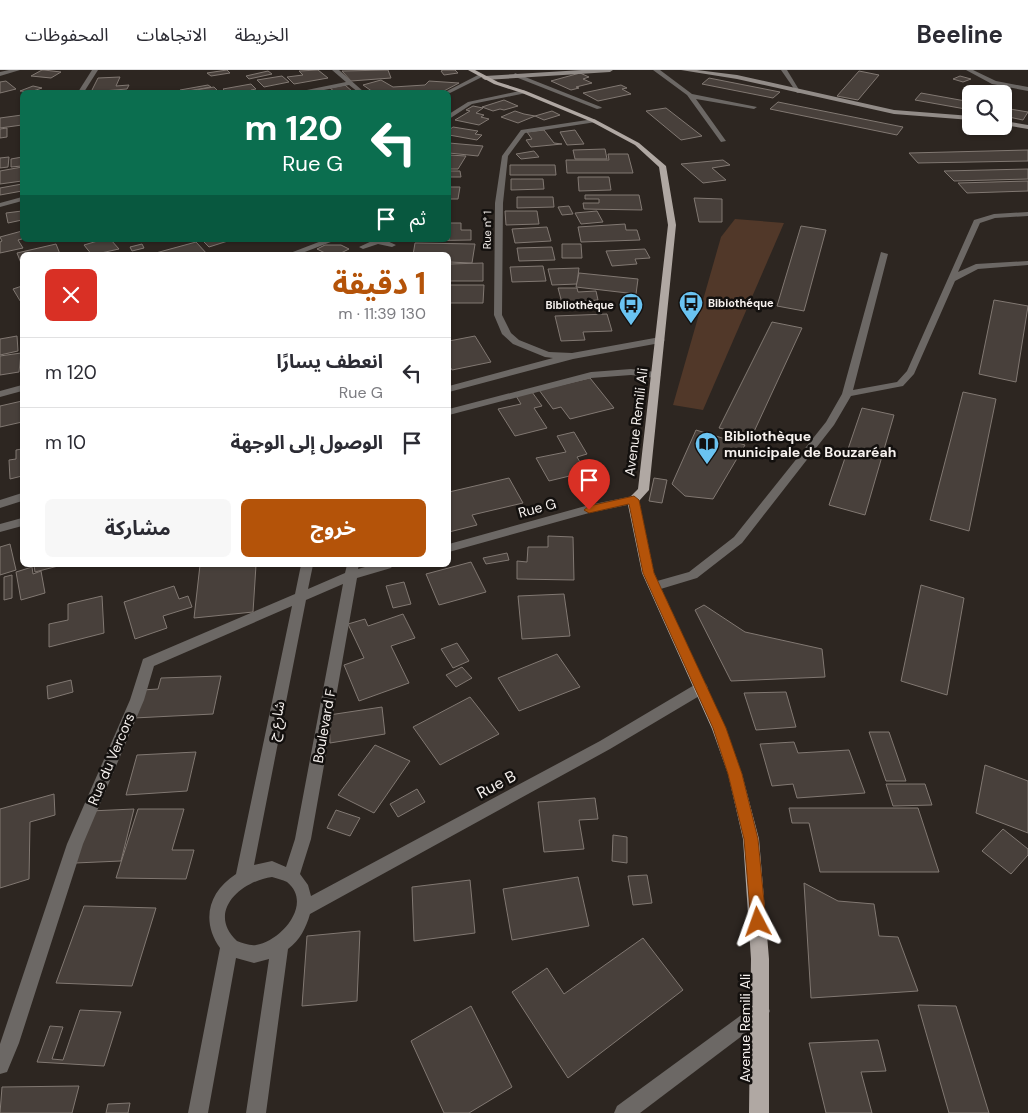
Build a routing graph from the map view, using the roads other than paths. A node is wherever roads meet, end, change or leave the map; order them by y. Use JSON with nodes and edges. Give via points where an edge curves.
{"nodes":[{"id":1,"x":17,"y":70,"type":"edge"},
{"id":2,"x":95,"y":70,"type":"edge"},
{"id":3,"x":335,"y":70,"type":"edge"},
{"id":4,"x":471,"y":70,"type":"edge"},
{"id":5,"x":610,"y":70,"type":"edge"},
{"id":6,"x":656,"y":70,"type":"edge"},
{"id":7,"x":684,"y":70,"type":"edge"},
{"id":8,"x":784,"y":70,"type":"edge"},
{"id":9,"x":968,"y":70,"type":"edge"},
{"id":10,"x":573,"y":71,"type":"edge"},
{"id":11,"x":0,"y":74,"type":"edge"},
{"id":12,"x":514,"y":75,"type":"junction"},
{"id":13,"x":482,"y":77,"type":"junction"},
{"id":14,"x":350,"y":83,"type":"junction"},
{"id":15,"x":1028,"y":89,"type":"edge"},
{"id":16,"x":82,"y":90,"type":"edge"},
{"id":17,"x":319,"y":90,"type":"edge"},
{"id":18,"x":359,"y":90,"type":"edge"},
{"id":19,"x":451,"y":91,"type":"edge"},
{"id":20,"x":524,"y":92,"type":"junction"},
{"id":21,"x":799,"y":92,"type":"junction"},
{"id":22,"x":691,"y":96,"type":"junction"},
{"id":23,"x":754,"y":107,"type":"dead end"},
{"id":24,"x":599,"y":108,"type":"dead end"},
{"id":25,"x":451,"y":116,"type":"edge"},
{"id":26,"x":962,"y":117,"type":"edge"},
{"id":27,"x":594,"y":122,"type":"junction"},
{"id":28,"x":1012,"y":124,"type":"edge"},
{"id":29,"x":1028,"y":127,"type":"edge"},
{"id":30,"x":723,"y":142,"type":"dead end"},
{"id":31,"x":20,"y":200,"type":"edge"},
{"id":32,"x":0,"y":205,"type":"edge"},
{"id":33,"x":1028,"y":214,"type":"edge"},
{"id":34,"x":326,"y":242,"type":"edge"},
{"id":35,"x":392,"y":243,"type":"edge"},
{"id":36,"x":363,"y":247,"type":"edge"},
{"id":37,"x":298,"y":252,"type":"edge"},
{"id":38,"x":884,"y":254,"type":"dead end"},
{"id":39,"x":1028,"y":263,"type":"edge"},
{"id":40,"x":951,"y":279,"type":"junction"},
{"id":41,"x":660,"y":340,"type":"junction"},
{"id":42,"x":572,"y":356,"type":"junction"},
{"id":43,"x":656,"y":375,"type":"junction"},
{"id":44,"x":451,"y":388,"type":"edge"},
{"id":45,"x":20,"y":389,"type":"edge"},
{"id":46,"x":0,"y":394,"type":"edge"},
{"id":47,"x":847,"y":394,"type":"junction"},
{"id":48,"x":451,"y":411,"type":"edge"},
{"id":49,"x":20,"y":498,"type":"edge"},
{"id":50,"x":634,"y":500,"type":"junction"},
{"id":51,"x":0,"y":504,"type":"edge"},
{"id":52,"x":20,"y":523,"type":"edge"},
{"id":53,"x":0,"y":528,"type":"edge"},
{"id":54,"x":451,"y":547,"type":"edge"},
{"id":55,"x":307,"y":567,"type":"edge"},
{"id":56,"x":373,"y":567,"type":"edge"},
{"id":57,"x":353,"y":570,"type":"edge"},
{"id":58,"x":654,"y":586,"type":"junction"},
{"id":59,"x":301,"y":597,"type":"junction"},
{"id":60,"x":702,"y":688,"type":"junction"},
{"id":61,"x":244,"y":876,"type":"junction"},
{"id":62,"x":291,"y":876,"type":"junction"},
{"id":63,"x":305,"y":908,"type":"junction"},
{"id":64,"x":280,"y":945,"type":"junction"},
{"id":65,"x":229,"y":946,"type":"junction"},
{"id":66,"x":761,"y":1010,"type":"junction"},
{"id":67,"x":0,"y":1065,"type":"edge"},
{"id":68,"x":198,"y":1113,"type":"edge"},
{"id":69,"x":256,"y":1113,"type":"edge"},
{"id":70,"x":624,"y":1113,"type":"edge"},
{"id":71,"x":759,"y":1113,"type":"edge"}],
"edges":[{"from":1,"to":11,"type":"street"},
{"from":2,"to":16,"type":"street"},
{"from":3,"to":14,"type":"street"},
{"from":4,"to":13,"type":"main road","name":"Avenue Remili Ali"},
{"from":5,"to":10,"type":"street"},
{"from":6,"to":22,"type":"street"},
{"from":7,"to":21,"type":"street","via":[[737,77]]},
{"from":8,"to":21,"type":"street"},
{"from":9,"to":15,"type":"street","via":[[994,83]]},
{"from":10,"to":12,"type":"street"},
{"from":12,"to":13,"type":"street"},
{"from":12,"to":24,"type":"street"},
{"from":13,"to":19,"type":"street"},
{"from":13,"to":20,"type":"main road","name":"Avenue Remili Ali"},
{"from":14,"to":17,"type":"street"},
{"from":14,"to":18,"type":"street"},
{"from":20,"to":25,"type":"street","via":[[470,103]]},
{"from":20,"to":27,"type":"main road","name":"Avenue Remili Ali"},
{"from":21,"to":26,"type":"street","via":[[894,112]]},
{"from":22,"to":23,"type":"street"},
{"from":22,"to":30,"type":"street"},
{"from":27,"to":41,"type":"main road","name":"Avenue Remili Ali","via":[[637,144],[662,166],[672,224]]},
{"from":27,"to":42,"type":"street","name":"Rue n° 1","via":[[523,131],[505,156],[499,203],[498,315],[507,334],[523,346],[548,355]]},
{"from":28,"to":29,"type":"street"},
{"from":31,"to":32,"type":"street"},
{"from":33,"to":40,"type":"street","via":[[994,216],[977,222]]},
{"from":34,"to":37,"type":"street"},
{"from":35,"to":36,"type":"street","via":[[375,242]]},
{"from":38,"to":47,"type":"street"},
{"from":39,"to":40,"type":"street","via":[[976,267]]},
{"from":40,"to":47,"type":"street","via":[[911,372],[900,384]]},
{"from":41,"to":42,"type":"street"},
{"from":41,"to":43,"type":"main road","name":"Avenue Remili Ali"},
{"from":42,"to":44,"type":"street"},
{"from":43,"to":48,"type":"street","via":[[622,372],[591,375]]},
{"from":43,"to":50,"type":"main road","name":"Avenue Remili Ali","via":[[643,490]]},
{"from":45,"to":46,"type":"street"},
{"from":47,"to":58,"type":"street","via":[[830,423],[738,540],[693,575]]},
{"from":49,"to":51,"type":"street"},
{"from":50,"to":54,"type":"street","name":"Rue G"},
{"from":50,"to":58,"type":"main road","name":"Avenue Remili Ali","via":[[648,573]]},
{"from":52,"to":53,"type":"street"},
{"from":55,"to":59,"type":"street","name":"شارع ح"},
{"from":56,"to":57,"type":"street"},
{"from":57,"to":59,"type":"street","name":"Rue du Vercors"},
{"from":57,"to":62,"type":"street","name":"Boulevard F","via":[[303,839]]},
{"from":58,"to":60,"type":"main road","name":"Avenue Remili Ali"},
{"from":59,"to":61,"type":"street","name":"شارع ح"},
{"from":59,"to":67,"type":"street","name":"Rue du Vercors","via":[[148,663],[137,700],[75,844]]},
{"from":60,"to":63,"type":"street","name":"Rue B","via":[[605,745]]},
{"from":60,"to":66,"type":"main road","name":"Avenue Remili Ali","via":[[735,774],[751,839],[759,932]]},
{"from":61,"to":62,"type":"street","via":[[265,869],[279,870]]},
{"from":61,"to":65,"type":"street","via":[[227,891],[217,910],[218,931]]},
{"from":62,"to":63,"type":"street","via":[[305,895]]},
{"from":63,"to":64,"type":"street","via":[[301,922]]},
{"from":64,"to":65,"type":"street","via":[[257,953],[242,952]]},
{"from":64,"to":69,"type":"street"},
{"from":65,"to":68,"type":"street"},
{"from":66,"to":70,"type":"street"},
{"from":66,"to":71,"type":"main road","name":"Avenue Remili Ali"}]}
